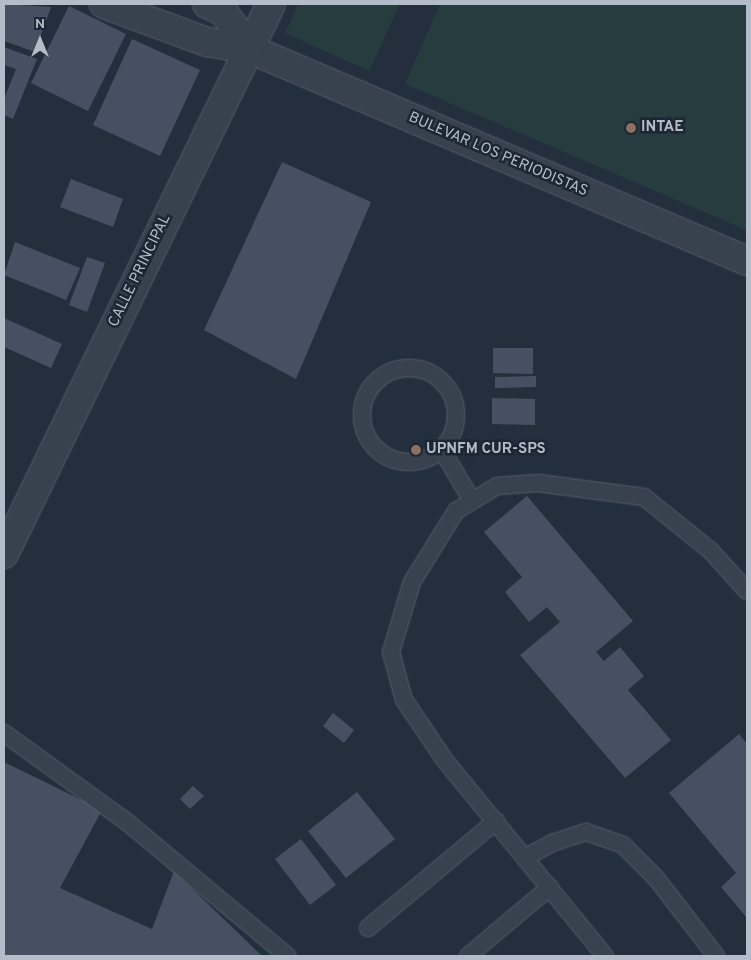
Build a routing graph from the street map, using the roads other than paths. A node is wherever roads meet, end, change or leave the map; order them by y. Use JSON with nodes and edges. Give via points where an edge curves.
{"nodes":[{"id":1,"x":104,"y":4,"type":"edge"},
{"id":2,"x":207,"y":4,"type":"edge"},
{"id":3,"x":271,"y":4,"type":"edge"},
{"id":4,"x":250,"y":49,"type":"junction"},
{"id":5,"x":747,"y":261,"type":"edge"},
{"id":6,"x":442,"y":450,"type":"junction"},
{"id":7,"x":471,"y":499,"type":"junction"},
{"id":8,"x":6,"y":543,"type":"edge"},
{"id":9,"x":747,"y":591,"type":"edge"},
{"id":10,"x":4,"y":733,"type":"edge"},
{"id":11,"x":496,"y":820,"type":"junction"},
{"id":12,"x":526,"y":857,"type":"junction"},
{"id":13,"x":550,"y":888,"type":"junction"},
{"id":14,"x":368,"y":928,"type":"dead end"},
{"id":15,"x":287,"y":956,"type":"edge"},
{"id":16,"x":468,"y":956,"type":"edge"},
{"id":17,"x":605,"y":956,"type":"edge"},
{"id":18,"x":716,"y":956,"type":"edge"}],
"edges":[{"from":1,"to":4,"type":"street","name":"BULEVAR LOS PERIODISTAS","via":[[207,42]]},
{"from":2,"to":4,"type":"street","via":[[222,10]]},
{"from":3,"to":4,"type":"street","name":"CALLE PRINCIPAL"},
{"from":4,"to":5,"type":"street","name":"BULEVAR LOS PERIODISTAS"},
{"from":4,"to":8,"type":"street","name":"CALLE PRINCIPAL"},
{"from":6,"to":6,"type":"lane","via":[[457,424],[452,391],[432,372],[404,367],[374,382],[363,404],[364,429],[376,448],[393,459],[425,460]]},
{"from":6,"to":7,"type":"lane"},
{"from":7,"to":9,"type":"lane","via":[[497,486],[538,483],[644,497],[711,550]]},
{"from":7,"to":11,"type":"lane","via":[[456,511],[412,582],[391,652],[404,700],[444,759]]},
{"from":10,"to":15,"type":"lane","via":[[127,822]]},
{"from":11,"to":12,"type":"lane"},
{"from":11,"to":14,"type":"lane"},
{"from":12,"to":13,"type":"lane"},
{"from":12,"to":18,"type":"lane","via":[[552,843],[586,832],[623,845],[656,878]]},
{"from":13,"to":16,"type":"lane"},
{"from":13,"to":17,"type":"lane"}]}
